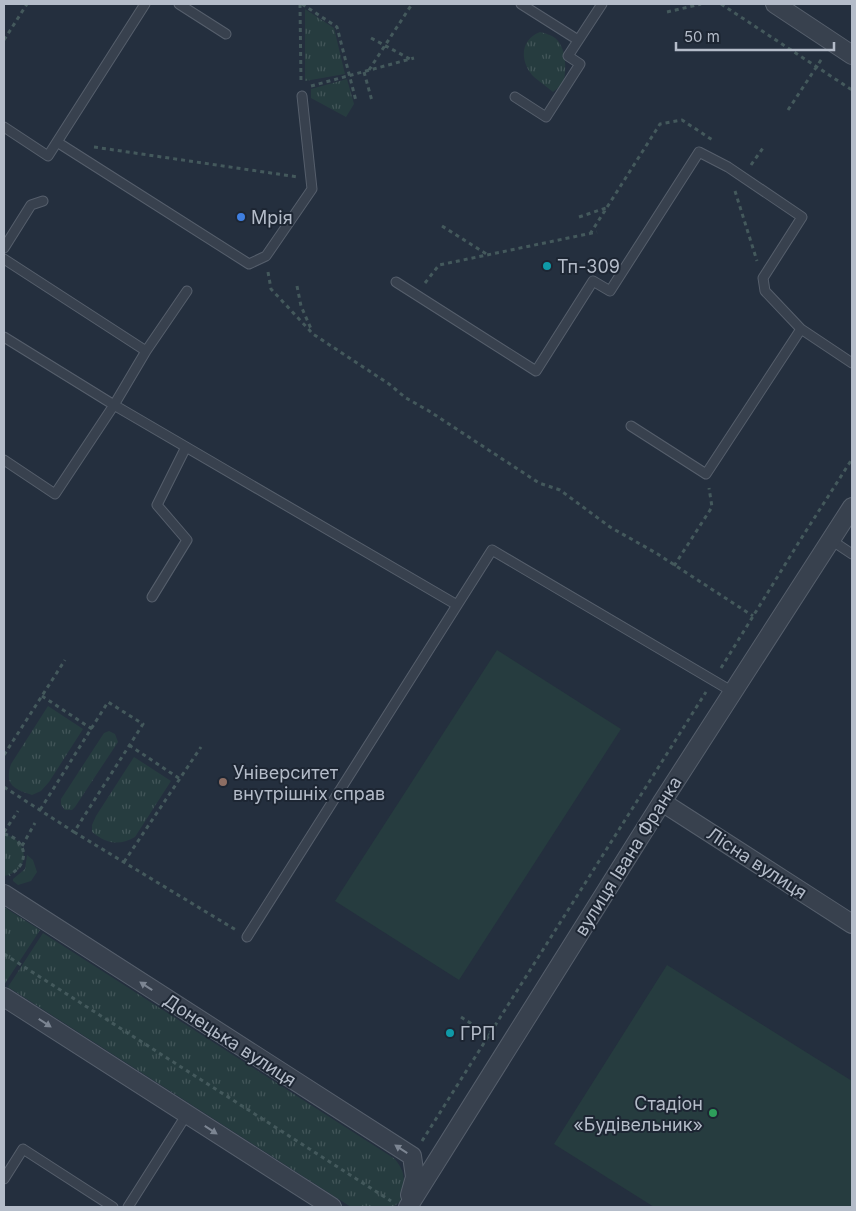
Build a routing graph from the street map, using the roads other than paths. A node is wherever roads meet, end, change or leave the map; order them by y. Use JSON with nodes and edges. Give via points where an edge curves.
{"nodes":[{"id":1,"x":145,"y":4,"type":"edge"},
{"id":2,"x":179,"y":4,"type":"edge"},
{"id":3,"x":521,"y":4,"type":"edge"},
{"id":4,"x":602,"y":4,"type":"edge"},
{"id":5,"x":782,"y":6,"type":"edge"},
{"id":6,"x":226,"y":34,"type":"dead end"},
{"id":7,"x":578,"y":40,"type":"junction"},
{"id":8,"x":852,"y":55,"type":"edge"},
{"id":9,"x":302,"y":96,"type":"dead end"},
{"id":10,"x":515,"y":97,"type":"dead end"},
{"id":11,"x":4,"y":127,"type":"edge"},
{"id":12,"x":57,"y":142,"type":"junction"},
{"id":13,"x":43,"y":201,"type":"dead end"},
{"id":14,"x":4,"y":248,"type":"edge"},
{"id":15,"x":4,"y":259,"type":"edge"},
{"id":16,"x":396,"y":282,"type":"dead end"},
{"id":17,"x":187,"y":291,"type":"dead end"},
{"id":18,"x":801,"y":328,"type":"junction"},
{"id":19,"x":4,"y":337,"type":"edge"},
{"id":20,"x":146,"y":351,"type":"junction"},
{"id":21,"x":852,"y":363,"type":"edge"},
{"id":22,"x":114,"y":405,"type":"junction"},
{"id":23,"x":631,"y":426,"type":"dead end"},
{"id":24,"x":186,"y":447,"type":"junction"},
{"id":25,"x":4,"y":460,"type":"edge"},
{"id":26,"x":852,"y":507,"type":"edge"},
{"id":27,"x":831,"y":540,"type":"junction"},
{"id":28,"x":852,"y":554,"type":"edge"},
{"id":29,"x":152,"y":597,"type":"dead end"},
{"id":30,"x":457,"y":605,"type":"junction"},
{"id":31,"x":733,"y":692,"type":"junction"},
{"id":32,"x":662,"y":802,"type":"junction"},
{"id":33,"x":4,"y":894,"type":"edge"},
{"id":34,"x":852,"y":924,"type":"edge"},
{"id":35,"x":247,"y":937,"type":"road end"},
{"id":36,"x":4,"y":997,"type":"edge"},
{"id":37,"x":187,"y":1114,"type":"junction"},
{"id":38,"x":4,"y":1179,"type":"edge"},
{"id":39,"x":402,"y":1206,"type":"edge"},
{"id":40,"x":114,"y":1207,"type":"edge"},
{"id":41,"x":128,"y":1207,"type":"edge"},
{"id":42,"x":332,"y":1207,"type":"edge"}],
"edges":[{"from":1,"to":12,"type":"lane"},
{"from":2,"to":6,"type":"lane"},
{"from":3,"to":7,"type":"lane"},
{"from":4,"to":7,"type":"lane"},
{"from":5,"to":8,"type":"street"},
{"from":7,"to":10,"type":"lane","via":[[568,56],[580,64],[546,117]]},
{"from":9,"to":12,"type":"lane","via":[[312,189],[266,256],[248,264]]},
{"from":11,"to":12,"type":"lane","via":[[48,156]]},
{"from":13,"to":14,"type":"lane","via":[[31,205]]},
{"from":15,"to":20,"type":"lane"},
{"from":16,"to":18,"type":"lane","via":[[536,371],[593,281],[610,291],[699,152],[728,167],[802,217],[762,278],[765,291]]},
{"from":17,"to":20,"type":"lane"},
{"from":18,"to":21,"type":"lane"},
{"from":18,"to":23,"type":"lane","via":[[706,474]]},
{"from":19,"to":22,"type":"lane"},
{"from":20,"to":22,"type":"lane"},
{"from":22,"to":24,"type":"lane"},
{"from":22,"to":25,"type":"lane","via":[[55,494]]},
{"from":24,"to":29,"type":"lane","via":[[157,506],[187,540]]},
{"from":24,"to":30,"type":"lane"},
{"from":26,"to":27,"type":"street","name":"вулиця Івана Франка"},
{"from":27,"to":28,"type":"lane"},
{"from":27,"to":31,"type":"street","name":"вулиця Івана Франка"},
{"from":30,"to":31,"type":"lane","via":[[492,550]]},
{"from":30,"to":35,"type":"lane"},
{"from":31,"to":32,"type":"street","name":"вулиця Івана Франка"},
{"from":32,"to":34,"type":"street","name":"Лісна вулиця"},
{"from":32,"to":39,"type":"street","name":"вулиця Івана Франка"},
{"from":39,"to":33,"type":"street","name":"Донецька вулиця","one_way":true,"via":[[415,1177],[412,1156]]},
{"from":36,"to":37,"type":"street","one_way":true},
{"from":37,"to":41,"type":"lane"},
{"from":37,"to":42,"type":"street","one_way":true},
{"from":38,"to":40,"type":"lane","via":[[23,1149]]}]}
